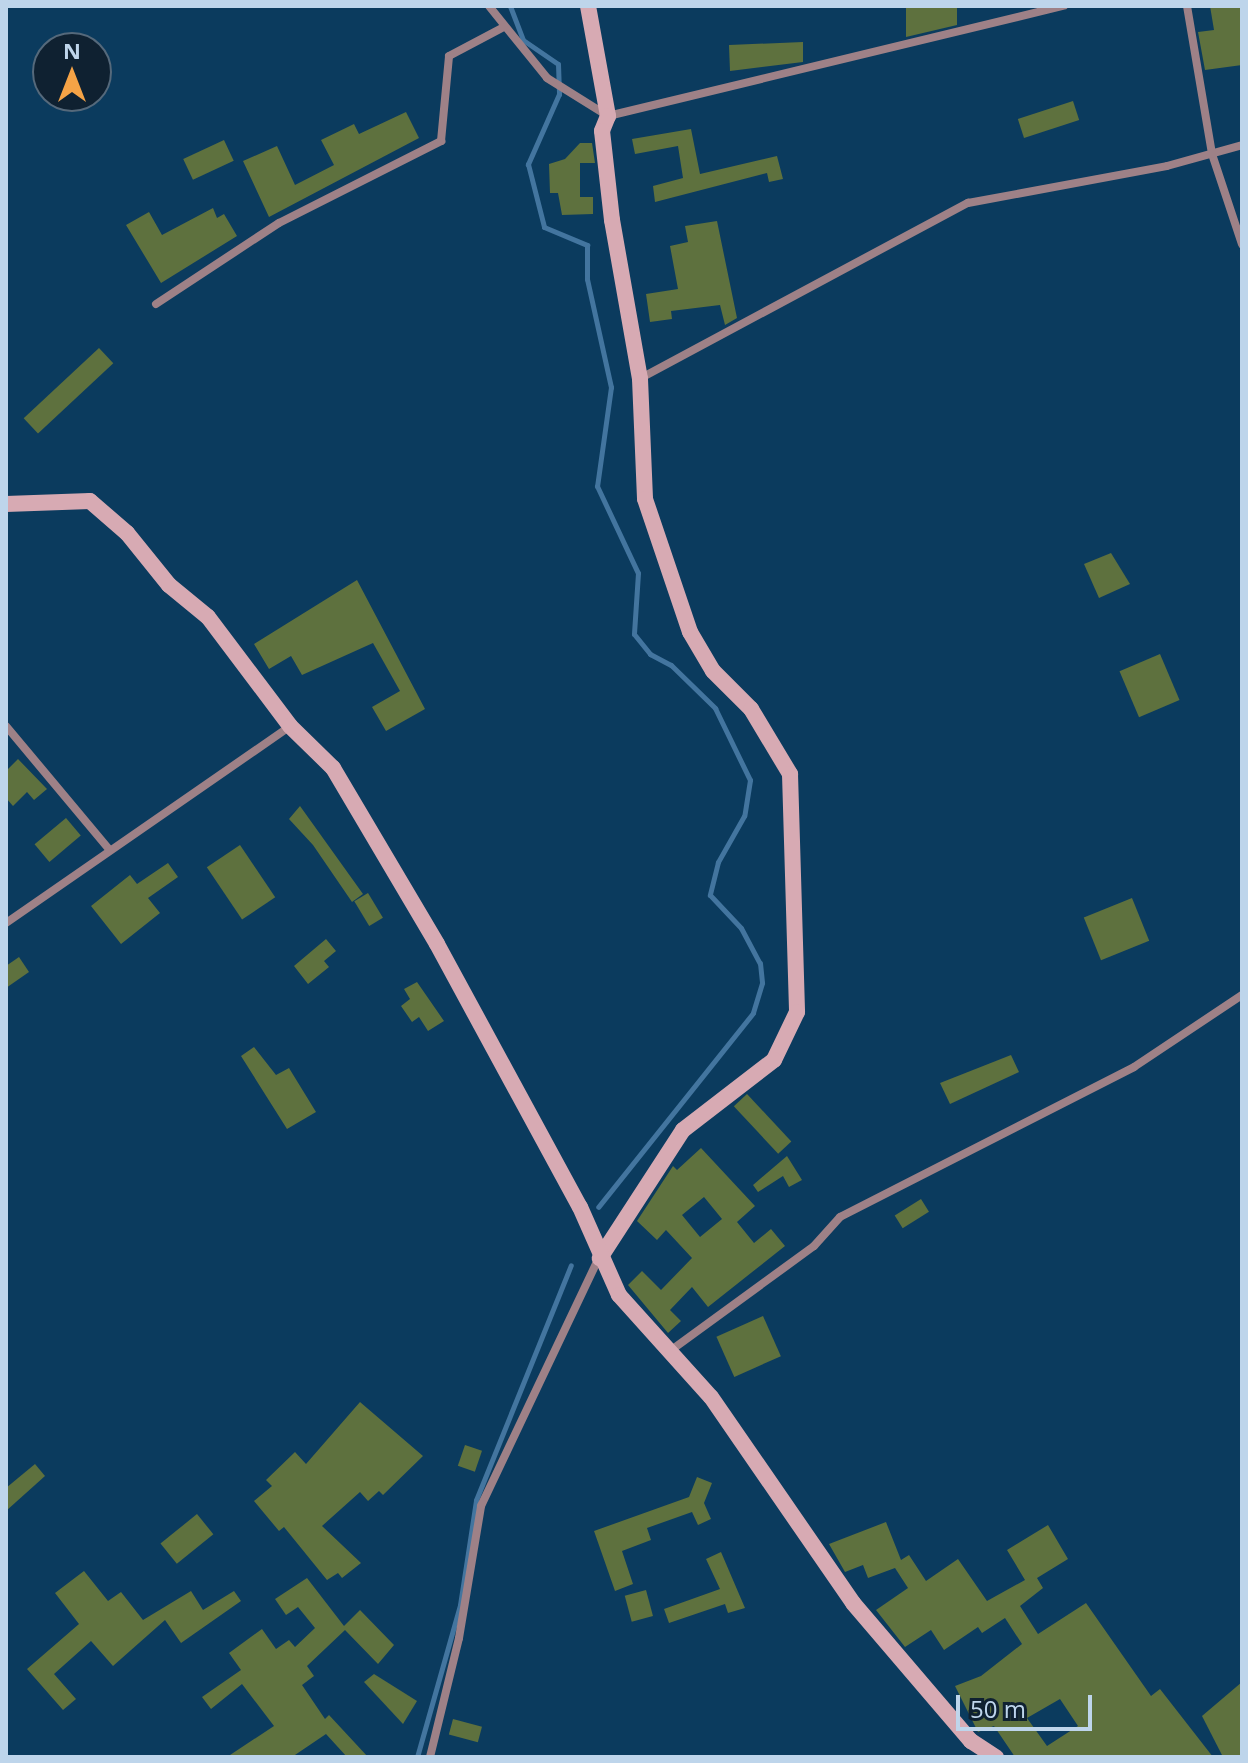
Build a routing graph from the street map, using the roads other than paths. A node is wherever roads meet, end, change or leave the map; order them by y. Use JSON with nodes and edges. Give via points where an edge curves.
{"nodes":[{"id":1,"x":489,"y":6,"type":"edge"},
{"id":2,"x":588,"y":6,"type":"edge"},
{"id":3,"x":1027,"y":6,"type":"edge"},
{"id":4,"x":1064,"y":6,"type":"edge"},
{"id":5,"x":1187,"y":6,"type":"edge"},
{"id":6,"x":1029,"y":16,"type":"junction"},
{"id":7,"x":504,"y":27,"type":"junction"},
{"id":8,"x":601,"y":111,"type":"junction"},
{"id":9,"x":1242,"y":145,"type":"edge"},
{"id":10,"x":1212,"y":154,"type":"junction"},
{"id":11,"x":1242,"y":244,"type":"edge"},
{"id":12,"x":156,"y":304,"type":"dead end"},
{"id":13,"x":640,"y":379,"type":"junction"},
{"id":14,"x":6,"y":504,"type":"edge"},
{"id":15,"x":6,"y":726,"type":"edge"},
{"id":16,"x":290,"y":726,"type":"junction"},
{"id":17,"x":108,"y":848,"type":"junction"},
{"id":18,"x":6,"y":923,"type":"edge"},
{"id":19,"x":1242,"y":995,"type":"edge"},
{"id":20,"x":600,"y":1258,"type":"junction"},
{"id":21,"x":670,"y":1351,"type":"junction"},
{"id":22,"x":430,"y":1757,"type":"edge"},
{"id":23,"x":996,"y":1757,"type":"edge"}],
"edges":[{"from":1,"to":7,"type":"street"},
{"from":2,"to":8,"type":"street"},
{"from":3,"to":6,"type":"street"},
{"from":4,"to":6,"type":"street"},
{"from":5,"to":10,"type":"street"},
{"from":6,"to":8,"type":"street"},
{"from":7,"to":8,"type":"street","via":[[547,78]]},
{"from":7,"to":12,"type":"street","via":[[449,56],[441,141],[279,223]]},
{"from":8,"to":13,"type":"street"},
{"from":9,"to":10,"type":"street"},
{"from":10,"to":11,"type":"street"},
{"from":10,"to":13,"type":"street","via":[[968,203]]},
{"from":13,"to":20,"type":"street","via":[[645,499],[690,632],[713,671],[751,709],[790,774],[797,1012],[774,1060],[683,1130]]},
{"from":14,"to":16,"type":"street","via":[[90,501],[127,533],[169,585],[208,617]]},
{"from":15,"to":17,"type":"street"},
{"from":16,"to":17,"type":"street"},
{"from":16,"to":20,"type":"street","via":[[333,768],[437,944],[580,1207]]},
{"from":17,"to":18,"type":"street"},
{"from":19,"to":21,"type":"street","via":[[1134,1067],[840,1217],[814,1246]]},
{"from":20,"to":21,"type":"street","via":[[619,1295]]},
{"from":20,"to":22,"type":"street","via":[[481,1506],[459,1638]]},
{"from":21,"to":23,"type":"street","via":[[711,1397],[853,1603],[971,1741]]}]}
